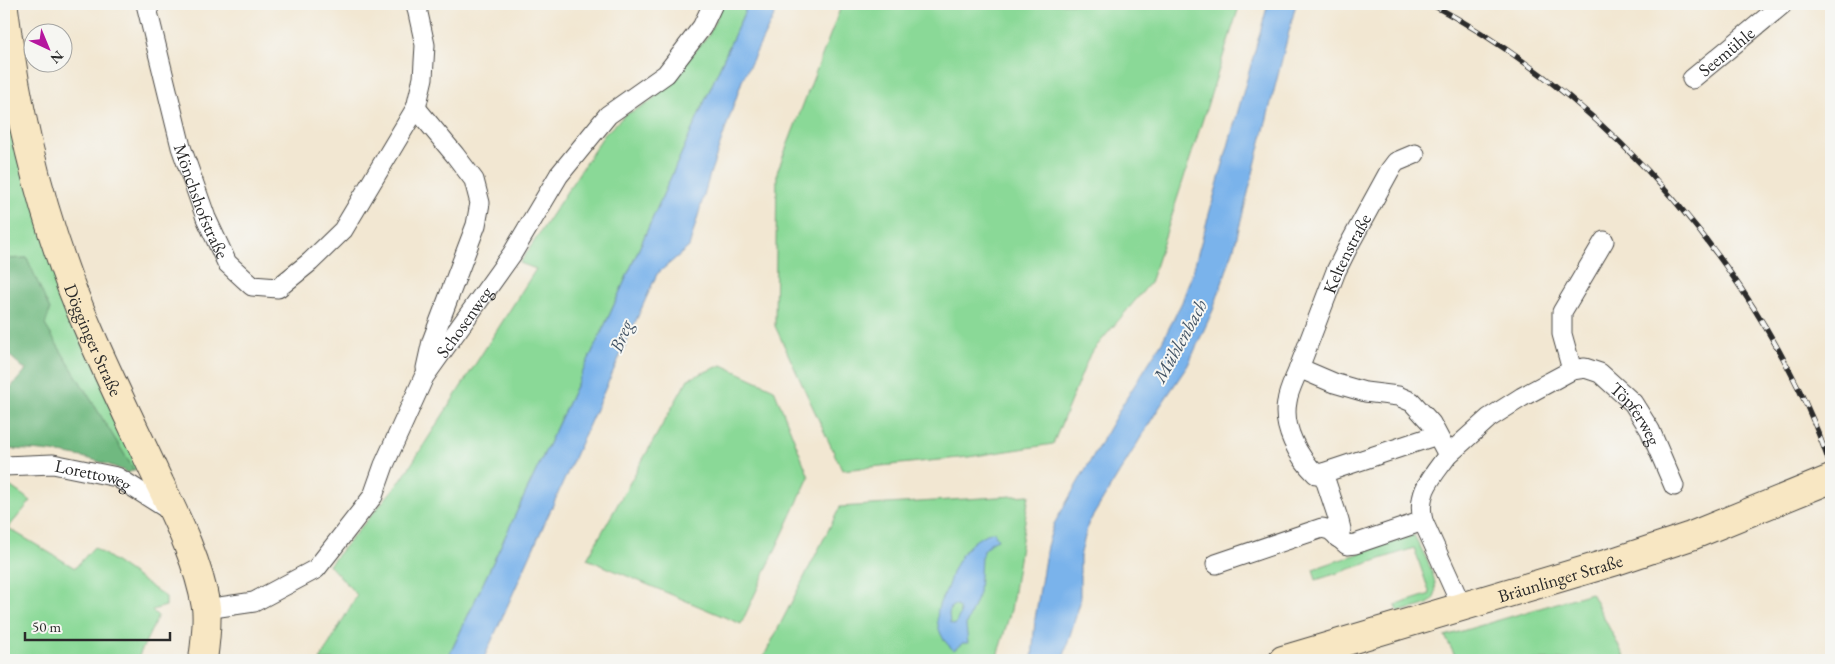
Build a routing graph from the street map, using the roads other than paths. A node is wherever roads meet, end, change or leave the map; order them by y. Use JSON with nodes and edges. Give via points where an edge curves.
{"nodes":[{"id":1,"x":146,"y":4,"type":"edge"},
{"id":2,"x":416,"y":4,"type":"edge"},
{"id":3,"x":713,"y":4,"type":"edge"},
{"id":4,"x":1783,"y":4,"type":"edge"},
{"id":5,"x":4,"y":9,"type":"edge"},
{"id":6,"x":1692,"y":79,"type":"dead end"},
{"id":7,"x":416,"y":108,"type":"junction"},
{"id":8,"x":1414,"y":154,"type":"dead end"},
{"id":9,"x":1604,"y":241,"type":"dead end"},
{"id":10,"x":1299,"y":368,"type":"junction"},
{"id":11,"x":1572,"y":370,"type":"junction"},
{"id":12,"x":424,"y":377,"type":"junction"},
{"id":13,"x":1437,"y":435,"type":"junction"},
{"id":14,"x":1448,"y":454,"type":"junction"},
{"id":15,"x":4,"y":466,"type":"edge"},
{"id":16,"x":1323,"y":473,"type":"junction"},
{"id":17,"x":1831,"y":479,"type":"edge"},
{"id":18,"x":1674,"y":486,"type":"dead end"},
{"id":19,"x":175,"y":514,"type":"junction"},
{"id":20,"x":1423,"y":521,"type":"junction"},
{"id":21,"x":1338,"y":538,"type":"junction"},
{"id":22,"x":1216,"y":564,"type":"dead end"},
{"id":23,"x":1462,"y":607,"type":"junction"},
{"id":24,"x":206,"y":609,"type":"junction"},
{"id":25,"x":204,"y":660,"type":"edge"},
{"id":26,"x":1283,"y":660,"type":"edge"}],
"edges":[{"from":1,"to":7,"type":"street","name":"Mönchshofstraße","via":[[182,147],[206,218],[227,263],[252,286],[278,288],[342,230]]},
{"from":2,"to":7,"type":"street","name":"Mönchshofstraße","via":[[425,45],[423,78]]},
{"from":3,"to":12,"type":"street","name":"Schosenweg","via":[[702,27],[666,74],[608,115],[559,175],[512,254]]},
{"from":4,"to":6,"type":"street","name":"Seemühle"},
{"from":5,"to":19,"type":"main road","name":"Dögginger Straße","via":[[25,127],[51,232],[90,333]]},
{"from":7,"to":12,"type":"street","via":[[474,180],[480,203],[476,225],[432,342]]},
{"from":8,"to":10,"type":"street","name":"Keltenstraße","via":[[1396,162],[1390,170],[1349,245]]},
{"from":9,"to":11,"type":"street","via":[[1562,312],[1562,334]]},
{"from":10,"to":13,"type":"street","via":[[1334,383],[1398,396],[1412,402],[1423,412]]},
{"from":10,"to":16,"type":"street","name":"Keltenstraße","via":[[1286,403],[1288,429],[1308,466],[1316,474]]},
{"from":11,"to":14,"type":"street","via":[[1489,418]]},
{"from":11,"to":18,"type":"street","name":"Töpferweg","via":[[1585,368],[1600,373],[1633,403],[1650,430]]},
{"from":12,"to":24,"type":"street","name":"Schosenweg","via":[[373,496],[316,569],[254,602]]},
{"from":13,"to":14,"type":"street"},
{"from":13,"to":16,"type":"street"},
{"from":14,"to":20,"type":"street","via":[[1423,492],[1420,508]]},
{"from":15,"to":19,"type":"street","name":"Lorettoweg","via":[[53,464],[117,477]]},
{"from":16,"to":21,"type":"street","via":[[1341,529]]},
{"from":17,"to":23,"type":"main road","name":"Bräunlinger Straße","via":[[1691,536],[1616,562]]},
{"from":19,"to":24,"type":"main road","name":"Dögginger Straße","via":[[196,566]]},
{"from":20,"to":21,"type":"street","via":[[1355,544],[1347,544]]},
{"from":20,"to":23,"type":"street"},
{"from":21,"to":22,"type":"street","via":[[1330,530],[1322,528]]},
{"from":23,"to":26,"type":"main road","name":"Bräunlinger Straße"},
{"from":24,"to":25,"type":"main road","name":"Dögginger Straße"}]}
